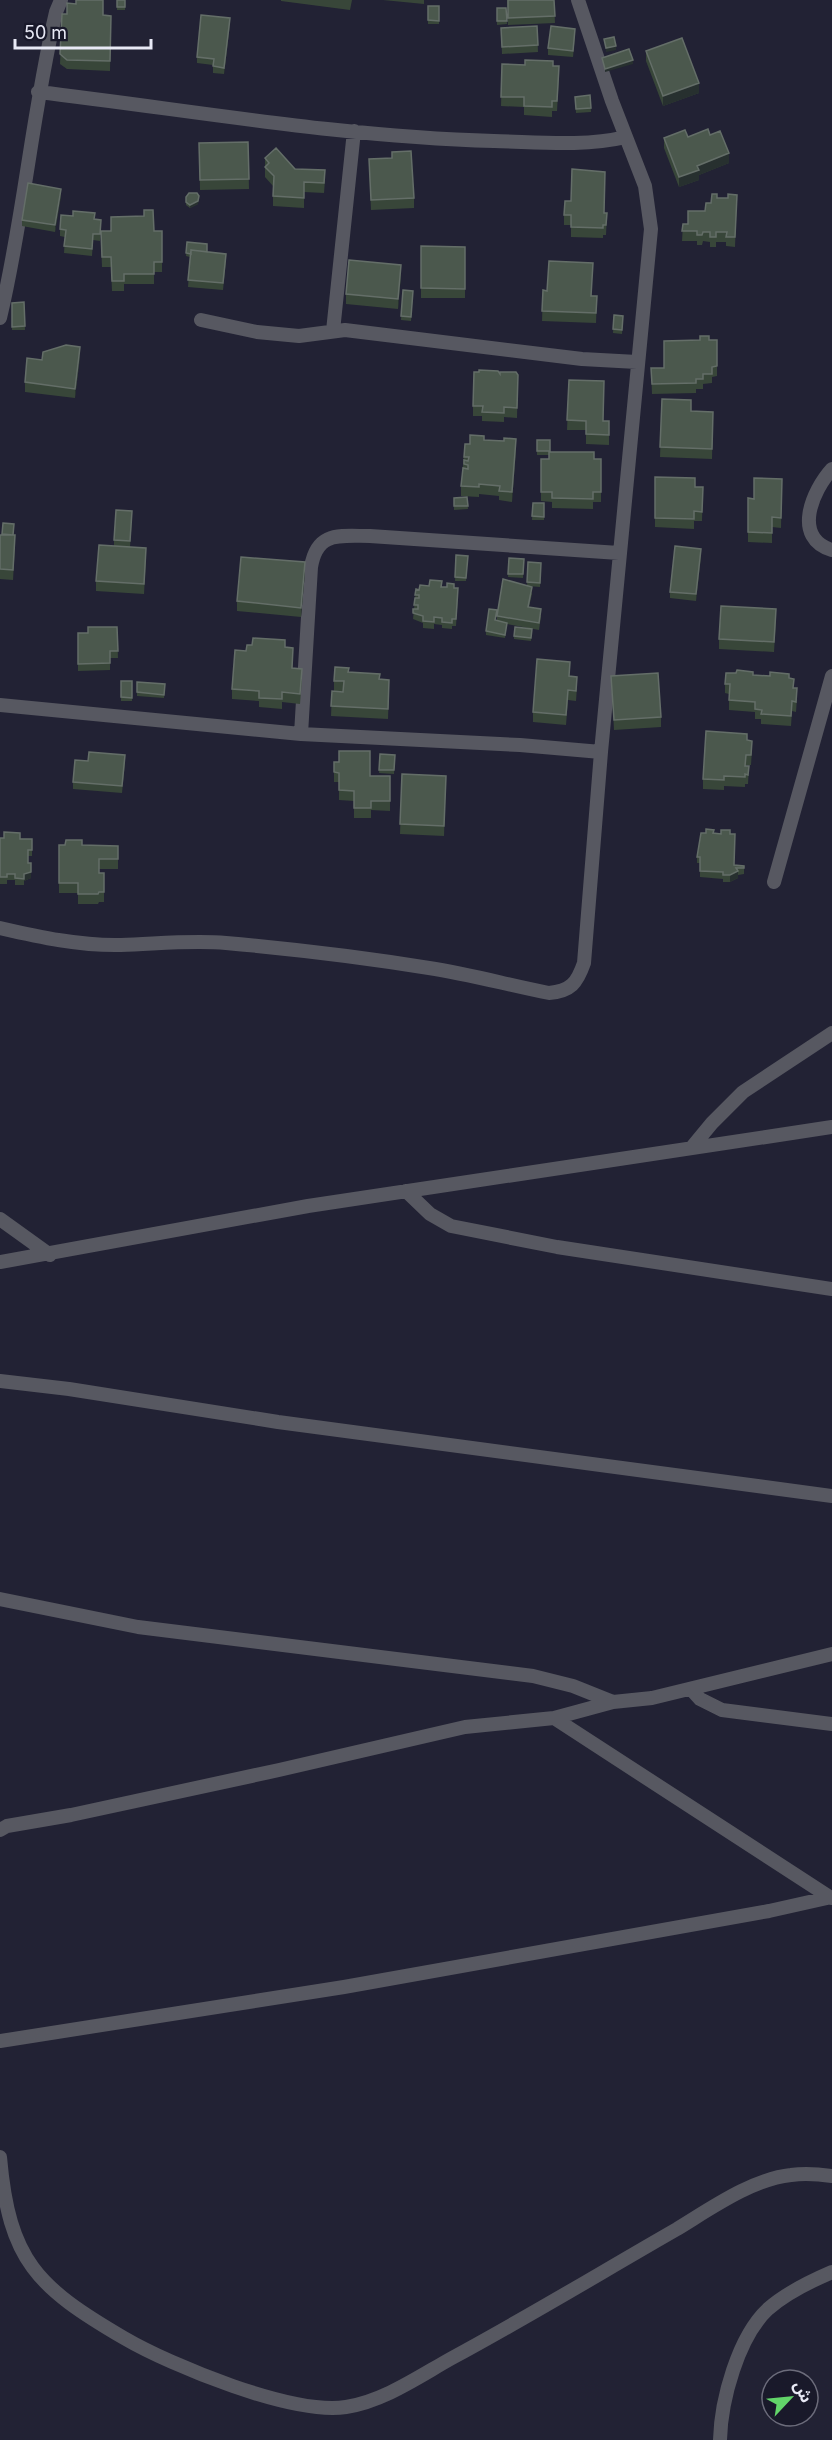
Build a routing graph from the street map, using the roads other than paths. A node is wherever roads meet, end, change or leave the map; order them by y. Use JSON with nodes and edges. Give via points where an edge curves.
{"nodes":[{"id":1,"x":61,"y":0,"type":"edge"},
{"id":2,"x":578,"y":0,"type":"edge"},
{"id":3,"x":38,"y":92,"type":"junction"},
{"id":4,"x":354,"y":131,"type":"junction"},
{"id":5,"x":626,"y":137,"type":"junction"},
{"id":6,"x":0,"y":318,"type":"edge"},
{"id":7,"x":201,"y":320,"type":"dead end"},
{"id":8,"x":333,"y":331,"type":"junction"},
{"id":9,"x":637,"y":362,"type":"junction"},
{"id":10,"x":832,"y":469,"type":"edge"},
{"id":11,"x":832,"y":550,"type":"edge"},
{"id":12,"x":620,"y":553,"type":"junction"},
{"id":13,"x":832,"y":676,"type":"edge"},
{"id":14,"x":0,"y":705,"type":"edge"},
{"id":15,"x":301,"y":734,"type":"junction"},
{"id":16,"x":601,"y":752,"type":"junction"},
{"id":17,"x":774,"y":882,"type":"dead end"},
{"id":18,"x":0,"y":928,"type":"edge"},
{"id":19,"x":832,"y":1034,"type":"edge"},
{"id":20,"x":832,"y":1127,"type":"edge"},
{"id":21,"x":693,"y":1146,"type":"junction"},
{"id":22,"x":406,"y":1191,"type":"junction"},
{"id":23,"x":0,"y":1219,"type":"edge"},
{"id":24,"x":50,"y":1255,"type":"junction"},
{"id":25,"x":0,"y":1262,"type":"edge"},
{"id":26,"x":832,"y":1289,"type":"edge"},
{"id":27,"x":0,"y":1381,"type":"edge"},
{"id":28,"x":832,"y":1496,"type":"edge"},
{"id":29,"x":0,"y":1599,"type":"edge"},
{"id":30,"x":832,"y":1654,"type":"edge"},
{"id":31,"x":691,"y":1689,"type":"junction"},
{"id":32,"x":613,"y":1702,"type":"junction"},
{"id":33,"x":554,"y":1718,"type":"junction"},
{"id":34,"x":832,"y":1724,"type":"edge"},
{"id":35,"x":0,"y":1830,"type":"edge"},
{"id":36,"x":830,"y":1898,"type":"edge"},
{"id":37,"x":0,"y":2041,"type":"edge"},
{"id":38,"x":0,"y":2157,"type":"edge"},
{"id":39,"x":832,"y":2176,"type":"edge"},
{"id":40,"x":832,"y":2272,"type":"edge"},
{"id":41,"x":720,"y":2440,"type":"edge"}],
"edges":[{"from":1,"to":3,"type":"street"},
{"from":2,"to":5,"type":"street"},
{"from":3,"to":4,"type":"street"},
{"from":3,"to":6,"type":"street","via":[[10,277]]},
{"from":4,"to":5,"type":"street","via":[[536,142]]},
{"from":4,"to":8,"type":"street"},
{"from":5,"to":9,"type":"street","via":[[645,186],[651,229]]},
{"from":7,"to":8,"type":"street","via":[[257,332],[309,337]]},
{"from":8,"to":9,"type":"street"},
{"from":9,"to":12,"type":"street"},
{"from":10,"to":11,"type":"street","via":[[816,493],[808,528],[819,544]]},
{"from":12,"to":15,"type":"street","via":[[391,537],[340,537],[321,542],[314,551],[311,567]]},
{"from":12,"to":16,"type":"street"},
{"from":13,"to":17,"type":"street"},
{"from":14,"to":15,"type":"street"},
{"from":15,"to":16,"type":"street"},
{"from":16,"to":18,"type":"street","via":[[584,963],[579,978],[563,992],[549,993],[430,968],[322,953],[223,942],[94,943]]},
{"from":19,"to":21,"type":"street","via":[[743,1092]]},
{"from":20,"to":21,"type":"street"},
{"from":21,"to":22,"type":"street"},
{"from":22,"to":24,"type":"street","via":[[199,1225]]},
{"from":22,"to":26,"type":"street","via":[[430,1214],[451,1226],[557,1247]]},
{"from":23,"to":24,"type":"street"},
{"from":24,"to":25,"type":"street"},
{"from":27,"to":28,"type":"street"},
{"from":29,"to":32,"type":"street","via":[[138,1627],[533,1676]]},
{"from":30,"to":31,"type":"street"},
{"from":31,"to":32,"type":"street"},
{"from":31,"to":34,"type":"street","via":[[700,1699],[722,1710]]},
{"from":32,"to":33,"type":"street"},
{"from":33,"to":35,"type":"street","via":[[465,1727]]},
{"from":33,"to":36,"type":"street"},
{"from":36,"to":37,"type":"street","via":[[355,1985]]},
{"from":38,"to":39,"type":"street","via":[[3,2194],[14,2235],[39,2277],[61,2298],[147,2351],[270,2397],[312,2407],[347,2406],[381,2397],[737,2194],[789,2175]]},
{"from":40,"to":41,"type":"street","via":[[787,2296],[759,2318],[732,2372],[724,2400]]}]}
